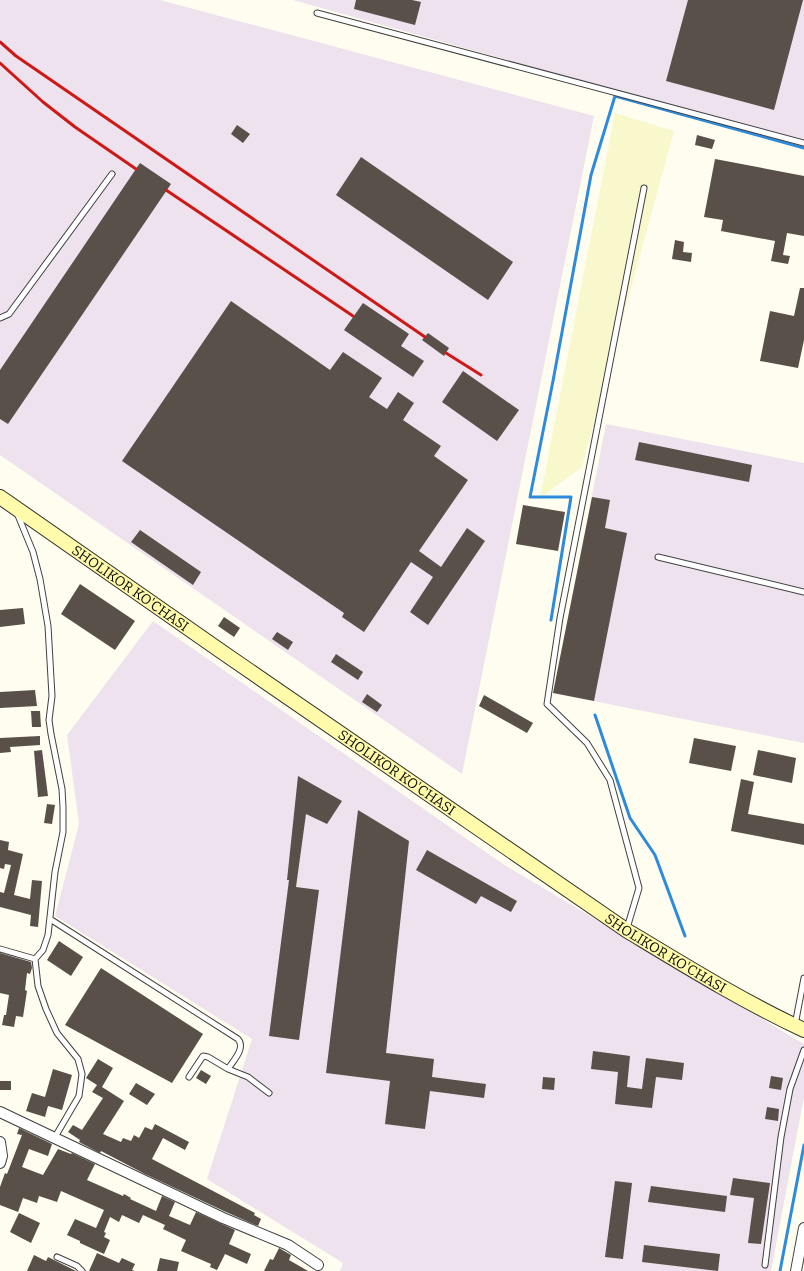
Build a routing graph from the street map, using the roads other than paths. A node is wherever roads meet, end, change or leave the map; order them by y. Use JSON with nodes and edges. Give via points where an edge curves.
{"nodes":[{"id":1,"x":317,"y":13,"type":"dead end"},
{"id":2,"x":804,"y":143,"type":"edge"},
{"id":3,"x":112,"y":174,"type":"dead end"},
{"id":4,"x":644,"y":188,"type":"dead end"},
{"id":5,"x":0,"y":318,"type":"edge"},
{"id":6,"x":0,"y":497,"type":"edge"},
{"id":7,"x":14,"y":506,"type":"junction"},
{"id":8,"x":658,"y":557,"type":"dead end"},
{"id":9,"x":804,"y":592,"type":"edge"},
{"id":10,"x":50,"y":919,"type":"junction"},
{"id":11,"x":626,"y":930,"type":"junction"},
{"id":12,"x":0,"y":949,"type":"edge"},
{"id":13,"x":35,"y":959,"type":"junction"},
{"id":14,"x":804,"y":978,"type":"edge"},
{"id":15,"x":799,"y":1028,"type":"edge"},
{"id":16,"x":804,"y":1050,"type":"edge"},
{"id":17,"x":228,"y":1070,"type":"junction"},
{"id":18,"x":188,"y":1077,"type":"dead end"},
{"id":19,"x":269,"y":1093,"type":"dead end"},
{"id":20,"x":0,"y":1112,"type":"edge"},
{"id":21,"x":55,"y":1137,"type":"junction"},
{"id":22,"x":0,"y":1142,"type":"edge"},
{"id":23,"x":0,"y":1163,"type":"edge"},
{"id":24,"x":804,"y":1228,"type":"edge"},
{"id":25,"x":57,"y":1257,"type":"dead end"},
{"id":26,"x":318,"y":1264,"type":"dead end"},
{"id":27,"x":764,"y":1266,"type":"dead end"},
{"id":28,"x":82,"y":1271,"type":"edge"},
{"id":29,"x":796,"y":1271,"type":"edge"}],
"edges":[{"from":1,"to":2,"type":"lane"},
{"from":3,"to":5,"type":"lane","via":[[9,314]]},
{"from":4,"to":11,"type":"lane","via":[[560,618],[547,704],[587,743],[610,780],[639,888]]},
{"from":6,"to":7,"type":"street","name":"SHOLIKOR KO'CHASI"},
{"from":7,"to":10,"type":"lane","via":[[33,552],[48,626],[52,696],[49,720],[63,807],[63,832],[55,872]]},
{"from":7,"to":11,"type":"street","name":"SHOLIKOR KO'CHASI"},
{"from":8,"to":9,"type":"lane"},
{"from":10,"to":13,"type":"lane","via":[[43,950]]},
{"from":10,"to":17,"type":"lane","via":[[238,1039],[241,1047]]},
{"from":11,"to":15,"type":"street","name":"SHOLIKOR KO'CHASI","via":[[695,972]]},
{"from":12,"to":13,"type":"lane"},
{"from":13,"to":21,"type":"lane","via":[[38,986],[46,1009],[57,1033],[78,1059],[82,1074],[79,1096]]},
{"from":14,"to":15,"type":"lane"},
{"from":16,"to":27,"type":"lane","via":[[790,1089],[781,1137]]},
{"from":17,"to":18,"type":"lane","via":[[203,1056]]},
{"from":17,"to":19,"type":"lane","via":[[248,1077]]},
{"from":20,"to":21,"type":"street"},
{"from":21,"to":26,"type":"street","via":[[223,1218],[288,1245]]},
{"from":22,"to":23,"type":"street"},
{"from":24,"to":29,"type":"street"},
{"from":25,"to":28,"type":"lane"}]}
